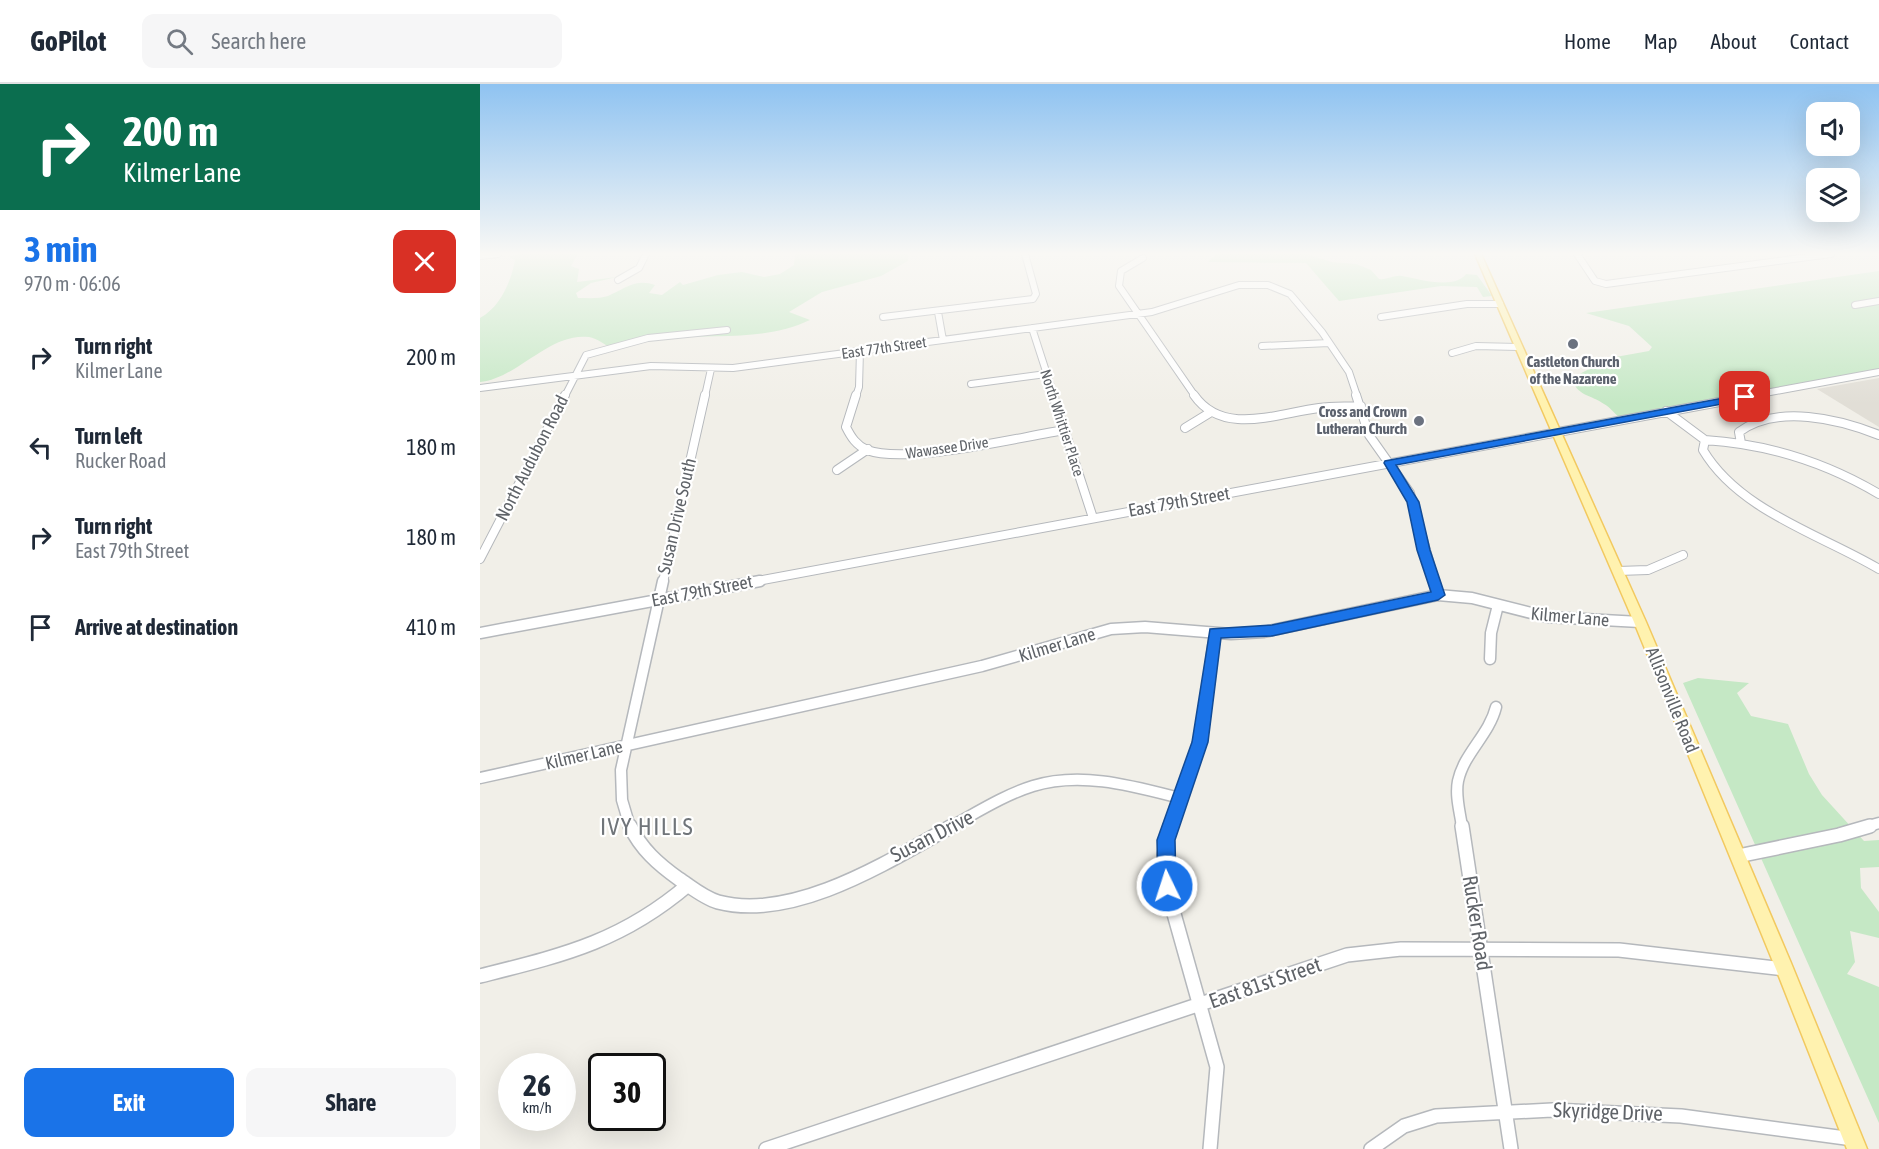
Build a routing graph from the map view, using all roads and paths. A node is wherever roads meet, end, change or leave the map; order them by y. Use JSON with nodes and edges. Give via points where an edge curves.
{"nodes":[{"id":1,"x":999,"y":304,"type":"edge"},
{"id":2,"x":1132,"y":304,"type":"edge"},
{"id":3,"x":1184,"y":304,"type":"edge"},
{"id":4,"x":1298,"y":304,"type":"edge"},
{"id":5,"x":1500,"y":304,"type":"joint"},
{"id":6,"x":1863,"y":304,"type":"edge"},
{"id":7,"x":1855,"y":305,"type":"dead end"},
{"id":8,"x":938,"y":312,"type":"junction"},
{"id":9,"x":1138,"y":314,"type":"junction"},
{"id":10,"x":1381,"y":316,"type":"dead end"},
{"id":11,"x":883,"y":317,"type":"dead end"},
{"id":12,"x":1032,"y":328,"type":"junction"},
{"id":13,"x":727,"y":330,"type":"dead end"},
{"id":14,"x":943,"y":340,"type":"junction"},
{"id":15,"x":1329,"y":343,"type":"junction"},
{"id":16,"x":1262,"y":346,"type":"dead end"},
{"id":17,"x":1518,"y":347,"type":"junction"},
{"id":18,"x":860,"y":351,"type":"junction"},
{"id":19,"x":1452,"y":353,"type":"dead end"},
{"id":20,"x":711,"y":369,"type":"junction"},
{"id":21,"x":1879,"y":372,"type":"edge"},
{"id":22,"x":1046,"y":374,"type":"junction"},
{"id":23,"x":575,"y":376,"type":"junction"},
{"id":24,"x":971,"y":384,"type":"dead end"},
{"id":25,"x":480,"y":388,"type":"edge"},
{"id":26,"x":1361,"y":406,"type":"junction"},
{"id":27,"x":1666,"y":411,"type":"junction"},
{"id":28,"x":1211,"y":412,"type":"junction"},
{"id":29,"x":1185,"y":428,"type":"dead end"},
{"id":30,"x":1065,"y":430,"type":"junction"},
{"id":31,"x":1557,"y":432,"type":"junction"},
{"id":32,"x":1879,"y":435,"type":"edge"},
{"id":33,"x":1705,"y":440,"type":"junction"},
{"id":34,"x":1741,"y":442,"type":"junction"},
{"id":35,"x":868,"y":449,"type":"junction"},
{"id":36,"x":1389,"y":463,"type":"junction"},
{"id":37,"x":837,"y":470,"type":"dead end"},
{"id":38,"x":1879,"y":494,"type":"edge"},
{"id":39,"x":1093,"y":518,"type":"junction"},
{"id":40,"x":1683,"y":555,"type":"dead end"},
{"id":41,"x":480,"y":559,"type":"edge"},
{"id":42,"x":1878,"y":566,"type":"edge"},
{"id":43,"x":1618,"y":572,"type":"junction"},
{"id":44,"x":1438,"y":595,"type":"junction"},
{"id":45,"x":658,"y":600,"type":"junction"},
{"id":46,"x":1498,"y":605,"type":"junction"},
{"id":47,"x":1640,"y":622,"type":"junction"},
{"id":48,"x":480,"y":633,"type":"edge"},
{"id":49,"x":1215,"y":633,"type":"junction"},
{"id":50,"x":1490,"y":659,"type":"dead end"},
{"id":51,"x":1497,"y":707,"type":"dead end"},
{"id":52,"x":625,"y":746,"type":"junction"},
{"id":53,"x":480,"y":778,"type":"edge"},
{"id":54,"x":1180,"y":798,"type":"junction"},
{"id":55,"x":1879,"y":823,"type":"edge"},
{"id":56,"x":1738,"y":856,"type":"junction"},
{"id":57,"x":688,"y":885,"type":"junction"},
{"id":58,"x":1481,"y":948,"type":"junction"},
{"id":59,"x":1785,"y":969,"type":"junction"},
{"id":60,"x":480,"y":976,"type":"edge"},
{"id":61,"x":1201,"y":1006,"type":"junction"},
{"id":62,"x":1505,"y":1112,"type":"junction"},
{"id":63,"x":1855,"y":1144,"type":"edge"},
{"id":64,"x":766,"y":1149,"type":"edge"},
{"id":65,"x":1210,"y":1149,"type":"edge"},
{"id":66,"x":1371,"y":1149,"type":"edge"},
{"id":67,"x":1511,"y":1149,"type":"edge"}],
"edges":[{"from":1,"to":8,"type":"street"},
{"from":2,"to":9,"type":"street"},
{"from":3,"to":9,"type":"street","name":"East 77th Street"},
{"from":4,"to":15,"type":"street","name":"East 77th Street"},
{"from":5,"to":10,"type":"street","via":[[1467,304]]},
{"from":5,"to":17,"type":"main road","name":"Allisonville Road"},
{"from":6,"to":7,"type":"street"},
{"from":8,"to":11,"type":"street"},
{"from":8,"to":14,"type":"street"},
{"from":9,"to":12,"type":"street","name":"East 77th Street"},
{"from":9,"to":28,"type":"street","via":[[1200,404]]},
{"from":12,"to":14,"type":"street","name":"East 77th Street"},
{"from":12,"to":22,"type":"street","name":"North Whittier Place"},
{"from":13,"to":23,"type":"street","name":"North Audubon Road","via":[[642,339],[585,356]]},
{"from":14,"to":18,"type":"street","name":"East 77th Street"},
{"from":15,"to":16,"type":"street"},
{"from":15,"to":26,"type":"street","via":[[1350,375]]},
{"from":17,"to":19,"type":"street","via":[[1476,346]]},
{"from":17,"to":31,"type":"main road","name":"Allisonville Road"},
{"from":18,"to":20,"type":"street","name":"East 77th Street"},
{"from":18,"to":35,"type":"street","via":[[859,387],[846,426],[853,440]]},
{"from":20,"to":23,"type":"street","name":"East 77th Street","via":[[651,366]]},
{"from":20,"to":45,"type":"street","name":"Susan Drive South"},
{"from":21,"to":27,"type":"street","name":"East 79th Street"},
{"from":22,"to":24,"type":"street"},
{"from":22,"to":30,"type":"street","name":"North Whittier Place"},
{"from":23,"to":25,"type":"street","name":"East 77th Street"},
{"from":23,"to":41,"type":"street","name":"North Audubon Road"},
{"from":26,"to":28,"type":"street","via":[[1246,419]]},
{"from":26,"to":36,"type":"street","via":[[1371,439]]},
{"from":27,"to":31,"type":"street","name":"East 79th Street"},
{"from":27,"to":33,"type":"street"},
{"from":28,"to":29,"type":"street"},
{"from":30,"to":35,"type":"street","name":"Wawasee Drive","via":[[916,454]]},
{"from":30,"to":39,"type":"street","name":"North Whittier Place"},
{"from":31,"to":36,"type":"street","name":"East 79th Street"},
{"from":31,"to":43,"type":"main road","name":"Allisonville Road"},
{"from":32,"to":34,"type":"street","via":[[1844,422],[1800,417],[1747,425],[1739,432]]},
{"from":33,"to":34,"type":"street"},
{"from":33,"to":42,"type":"street","via":[[1703,450],[1708,461],[1751,499],[1798,530]]},
{"from":34,"to":38,"type":"street","via":[[1810,460]]},
{"from":35,"to":37,"type":"street"},
{"from":36,"to":39,"type":"street","name":"East 79th Street"},
{"from":36,"to":44,"type":"street","via":[[1413,502]]},
{"from":39,"to":45,"type":"street","name":"East 79th Street"},
{"from":40,"to":43,"type":"street","via":[[1642,571]]},
{"from":43,"to":47,"type":"main road","name":"Allisonville Road"},
{"from":44,"to":46,"type":"street","name":"Kilmer Lane"},
{"from":44,"to":49,"type":"street","name":"Kilmer Lane","via":[[1272,630]]},
{"from":45,"to":48,"type":"street","name":"East 79th Street"},
{"from":45,"to":52,"type":"street","name":"Susan Drive South"},
{"from":46,"to":47,"type":"street","name":"Kilmer Lane","via":[[1547,617]]},
{"from":46,"to":50,"type":"street"},
{"from":47,"to":56,"type":"main road","name":"Allisonville Road"},
{"from":49,"to":52,"type":"street","name":"Kilmer Lane","via":[[1111,628],[982,666]]},
{"from":49,"to":54,"type":"street","via":[[1200,742]]},
{"from":51,"to":58,"type":"street","name":"Rucker Road","via":[[1490,730],[1462,768],[1457,788]]},
{"from":52,"to":53,"type":"street","name":"Kilmer Lane"},
{"from":52,"to":57,"type":"street","name":"Susan Drive South","via":[[620,788],[630,828],[652,859]]},
{"from":54,"to":57,"type":"street","name":"Susan Drive","via":[[1100,780],[1057,780],[1014,793],[855,876],[802,898],[773,906],[740,906],[716,901]]},
{"from":54,"to":61,"type":"street","via":[[1166,840],[1165,875]]},
{"from":55,"to":56,"type":"street","via":[[1824,839]]},
{"from":56,"to":59,"type":"main road","name":"Allisonville Road"},
{"from":57,"to":60,"type":"street","via":[[657,912],[614,938]]},
{"from":58,"to":59,"type":"street","name":"East 81st Street","via":[[1619,950]]},
{"from":58,"to":61,"type":"street","name":"East 81st Street","via":[[1347,955]]},
{"from":58,"to":62,"type":"street","name":"Rucker Road"},
{"from":59,"to":63,"type":"main road","name":"Allisonville Road"},
{"from":61,"to":64,"type":"street","name":"East 81st Street"},
{"from":61,"to":65,"type":"street","via":[[1217,1067]]},
{"from":62,"to":63,"type":"street","name":"Skyridge Drive","via":[[1623,1110],[1696,1116]]},
{"from":62,"to":66,"type":"street","name":"Skyridge Drive","via":[[1425,1119],[1406,1125]]},
{"from":62,"to":67,"type":"street","name":"Rucker Road"}]}
